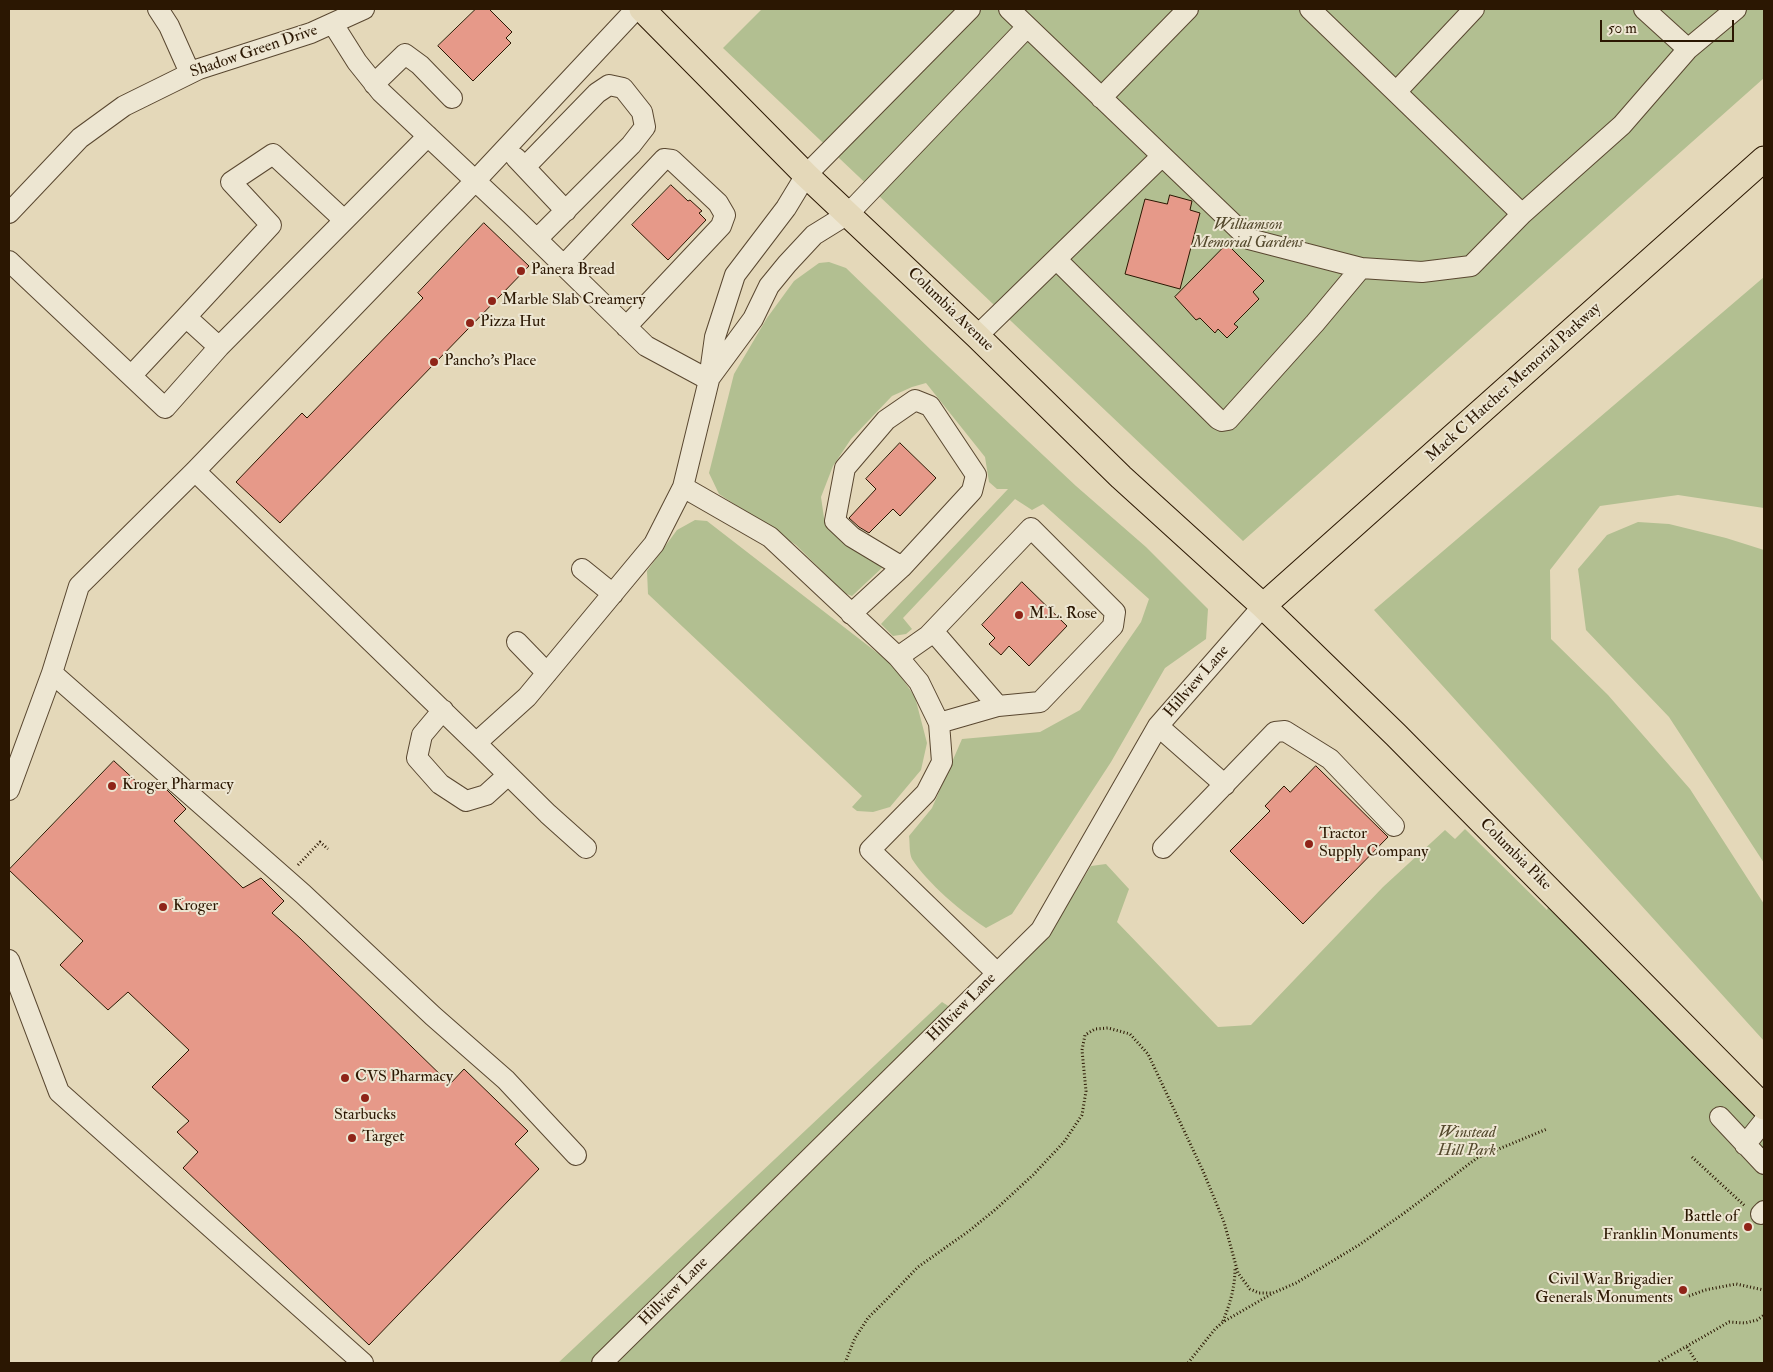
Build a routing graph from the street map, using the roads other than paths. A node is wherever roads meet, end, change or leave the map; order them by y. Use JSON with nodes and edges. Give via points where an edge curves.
{"nodes":[{"id":1,"x":364,"y":9,"type":"edge"},
{"id":2,"x":636,"y":9,"type":"edge"},
{"id":3,"x":642,"y":9,"type":"edge"},
{"id":4,"x":970,"y":9,"type":"edge"},
{"id":5,"x":1009,"y":9,"type":"edge"},
{"id":6,"x":1188,"y":9,"type":"edge"},
{"id":7,"x":1310,"y":9,"type":"edge"},
{"id":8,"x":1474,"y":9,"type":"edge"},
{"id":9,"x":1644,"y":9,"type":"edge"},
{"id":10,"x":1736,"y":9,"type":"edge"},
{"id":11,"x":164,"y":10,"type":"edge"},
{"id":12,"x":333,"y":24,"type":"junction"},
{"id":13,"x":1027,"y":28,"type":"junction"},
{"id":14,"x":1688,"y":49,"type":"junction"},
{"id":15,"x":190,"y":73,"type":"junction"},
{"id":16,"x":374,"y":84,"type":"junction"},
{"id":17,"x":1396,"y":92,"type":"junction"},
{"id":18,"x":452,"y":98,"type":"dead end"},
{"id":19,"x":1101,"y":98,"type":"junction"},
{"id":20,"x":428,"y":136,"type":"junction"},
{"id":21,"x":506,"y":147,"type":"junction"},
{"id":22,"x":1162,"y":156,"type":"junction"},
{"id":23,"x":1764,"y":159,"type":"edge"},
{"id":24,"x":524,"y":167,"type":"junction"},
{"id":25,"x":806,"y":175,"type":"junction"},
{"id":26,"x":476,"y":180,"type":"junction"},
{"id":27,"x":566,"y":211,"type":"junction"},
{"id":28,"x":9,"y":212,"type":"edge"},
{"id":29,"x":848,"y":214,"type":"junction"},
{"id":30,"x":1522,"y":214,"type":"junction"},
{"id":31,"x":344,"y":220,"type":"junction"},
{"id":32,"x":537,"y":239,"type":"junction"},
{"id":33,"x":1056,"y":259,"type":"junction"},
{"id":34,"x":9,"y":261,"type":"edge"},
{"id":35,"x":564,"y":265,"type":"junction"},
{"id":36,"x":1361,"y":268,"type":"junction"},
{"id":37,"x":186,"y":318,"type":"junction"},
{"id":38,"x":626,"y":327,"type":"junction"},
{"id":39,"x":976,"y":336,"type":"junction"},
{"id":40,"x":219,"y":347,"type":"junction"},
{"id":41,"x":131,"y":376,"type":"junction"},
{"id":42,"x":709,"y":380,"type":"junction"},
{"id":43,"x":195,"y":471,"type":"junction"},
{"id":44,"x":684,"y":487,"type":"junction"},
{"id":45,"x":902,"y":567,"type":"junction"},
{"id":46,"x":582,"y":569,"type":"dead end"},
{"id":47,"x":613,"y":594,"type":"junction"},
{"id":48,"x":1263,"y":606,"type":"junction"},
{"id":49,"x":851,"y":614,"type":"junction"},
{"id":50,"x":933,"y":631,"type":"junction"},
{"id":51,"x":517,"y":642,"type":"dead end"},
{"id":52,"x":898,"y":657,"type":"junction"},
{"id":53,"x":52,"y":673,"type":"junction"},
{"id":54,"x":547,"y":673,"type":"junction"},
{"id":55,"x":998,"y":706,"type":"junction"},
{"id":56,"x":443,"y":710,"type":"junction"},
{"id":57,"x":939,"y":723,"type":"junction"},
{"id":58,"x":1158,"y":726,"type":"junction"},
{"id":59,"x":476,"y":743,"type":"junction"},
{"id":60,"x":508,"y":775,"type":"junction"},
{"id":61,"x":1225,"y":785,"type":"junction"},
{"id":62,"x":9,"y":790,"type":"edge"},
{"id":63,"x":1394,"y":826,"type":"dead end"},
{"id":64,"x":586,"y":848,"type":"dead end"},
{"id":65,"x":1163,"y":848,"type":"dead end"},
{"id":66,"x":9,"y":960,"type":"edge"},
{"id":67,"x":997,"y":973,"type":"junction"},
{"id":68,"x":1764,"y":1107,"type":"edge"},
{"id":69,"x":1720,"y":1117,"type":"dead end"},
{"id":70,"x":1764,"y":1121,"type":"edge"},
{"id":71,"x":1745,"y":1145,"type":"junction"},
{"id":72,"x":576,"y":1155,"type":"dead end"},
{"id":73,"x":1764,"y":1164,"type":"edge"},
{"id":74,"x":363,"y":1363,"type":"edge"},
{"id":75,"x":602,"y":1363,"type":"edge"}],
"edges":[{"from":1,"to":12,"type":"street","name":"Shadow Green Drive"},
{"from":2,"to":21,"type":"street"},
{"from":3,"to":25,"type":"main road","name":"Columbia Avenue"},
{"from":4,"to":25,"type":"street"},
{"from":5,"to":13,"type":"street"},
{"from":6,"to":19,"type":"street"},
{"from":7,"to":17,"type":"street"},
{"from":8,"to":17,"type":"street"},
{"from":9,"to":14,"type":"street"},
{"from":10,"to":14,"type":"street"},
{"from":11,"to":15,"type":"street"},
{"from":12,"to":15,"type":"street","name":"Shadow Green Drive"},
{"from":12,"to":16,"type":"street"},
{"from":13,"to":19,"type":"street"},
{"from":13,"to":29,"type":"street"},
{"from":14,"to":30,"type":"street","via":[[1622,124]]},
{"from":15,"to":28,"type":"street","name":"Shadow Green Drive","via":[[124,106],[80,138]]},
{"from":16,"to":18,"type":"street","via":[[405,54]]},
{"from":16,"to":20,"type":"street"},
{"from":17,"to":30,"type":"street"},
{"from":19,"to":22,"type":"street"},
{"from":20,"to":26,"type":"street"},
{"from":20,"to":31,"type":"street"},
{"from":21,"to":24,"type":"street"},
{"from":21,"to":26,"type":"street"},
{"from":22,"to":33,"type":"street"},
{"from":22,"to":36,"type":"street","via":[[1249,240]]},
{"from":23,"to":48,"type":"main road","name":"Mack C Hatcher Memorial Parkway"},
{"from":24,"to":27,"type":"street"},
{"from":24,"to":27,"type":"street","via":[[597,93],[609,85],[623,88],[642,112],[644,127]]},
{"from":25,"to":29,"type":"main road","name":"Columbia Avenue"},
{"from":25,"to":42,"type":"street","via":[[786,208],[735,275],[715,337]]},
{"from":26,"to":32,"type":"street"},
{"from":26,"to":43,"type":"street"},
{"from":27,"to":32,"type":"street"},
{"from":29,"to":39,"type":"main road","name":"Columbia Avenue"},
{"from":29,"to":42,"type":"street","via":[[814,235],[787,264],[769,286],[753,319]]},
{"from":30,"to":36,"type":"street","via":[[1471,266],[1422,272]]},
{"from":31,"to":37,"type":"street","via":[[273,154],[231,182],[271,225]]},
{"from":31,"to":40,"type":"street"},
{"from":32,"to":35,"type":"street"},
{"from":33,"to":36,"type":"street","via":[[1222,421],[1228,420]]},
{"from":33,"to":39,"type":"street"},
{"from":34,"to":41,"type":"street"},
{"from":35,"to":38,"type":"street"},
{"from":35,"to":38,"type":"street","via":[[664,159],[672,160],[718,203],[724,215],[721,226]]},
{"from":37,"to":40,"type":"street"},
{"from":37,"to":41,"type":"street"},
{"from":38,"to":42,"type":"street","via":[[646,346]]},
{"from":39,"to":48,"type":"main road","name":"Columbia Avenue","via":[[1121,477]]},
{"from":40,"to":41,"type":"street","via":[[165,408]]},
{"from":42,"to":44,"type":"street"},
{"from":43,"to":53,"type":"street","via":[[79,586]]},
{"from":43,"to":56,"type":"street"},
{"from":44,"to":47,"type":"street","via":[[654,544]]},
{"from":44,"to":49,"type":"street","via":[[770,537]]},
{"from":45,"to":45,"type":"street","via":[[972,491],[976,475],[930,406],[915,400],[886,420],[845,468],[835,521],[852,538]]},
{"from":45,"to":49,"type":"street"},
{"from":46,"to":47,"type":"street"},
{"from":47,"to":54,"type":"street"},
{"from":48,"to":58,"type":"street","name":"Hillview Lane"},
{"from":48,"to":68,"type":"main road","name":"Columbia Pike","via":[[1396,735]]},
{"from":49,"to":52,"type":"street"},
{"from":50,"to":52,"type":"street"},
{"from":50,"to":55,"type":"street"},
{"from":50,"to":55,"type":"street","via":[[1031,528],[1116,612],[1113,626],[1040,702]]},
{"from":51,"to":54,"type":"street"},
{"from":52,"to":57,"type":"street","via":[[919,682]]},
{"from":53,"to":62,"type":"street"},
{"from":53,"to":72,"type":"street","via":[[285,878],[506,1080]]},
{"from":54,"to":59,"type":"street","via":[[527,697]]},
{"from":55,"to":57,"type":"street"},
{"from":56,"to":59,"type":"street"},
{"from":56,"to":60,"type":"street","via":[[422,735],[417,758],[440,784],[466,801],[486,795]]},
{"from":57,"to":67,"type":"street","via":[[942,762],[926,793],[870,850]]},
{"from":58,"to":61,"type":"street"},
{"from":58,"to":67,"type":"street","name":"Hillview Lane","via":[[1043,928]]},
{"from":59,"to":60,"type":"street"},
{"from":60,"to":64,"type":"street"},
{"from":61,"to":63,"type":"street","via":[[1275,732],[1285,731],[1330,759]]},
{"from":61,"to":65,"type":"street"},
{"from":66,"to":74,"type":"street","via":[[59,1092]]},
{"from":67,"to":75,"type":"street","name":"Hillview Lane"},
{"from":69,"to":71,"type":"street"},
{"from":70,"to":71,"type":"street"},
{"from":71,"to":73,"type":"street"}]}
